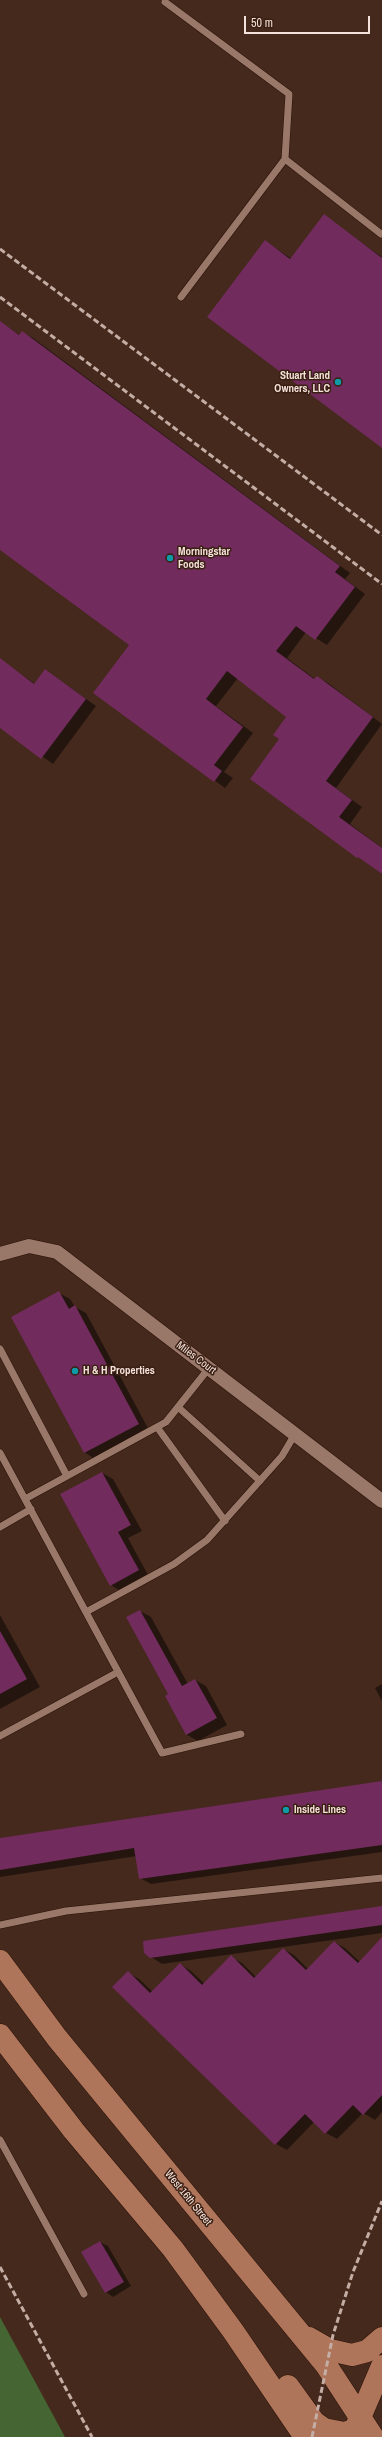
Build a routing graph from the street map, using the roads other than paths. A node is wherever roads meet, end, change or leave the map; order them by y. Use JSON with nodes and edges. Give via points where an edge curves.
{"nodes":[{"id":1,"x":165,"y":2,"type":"dead end"},
{"id":2,"x":285,"y":159,"type":"junction"},
{"id":3,"x":382,"y":234,"type":"edge"},
{"id":4,"x":181,"y":297,"type":"dead end"},
{"id":5,"x":0,"y":1254,"type":"edge"},
{"id":6,"x":0,"y":1349,"type":"edge"},
{"id":7,"x":208,"y":1368,"type":"junction"},
{"id":8,"x":178,"y":1407,"type":"junction"},
{"id":9,"x":157,"y":1428,"type":"junction"},
{"id":10,"x":295,"y":1434,"type":"junction"},
{"id":11,"x":0,"y":1453,"type":"edge"},
{"id":12,"x":67,"y":1476,"type":"junction"},
{"id":13,"x":260,"y":1481,"type":"junction"},
{"id":14,"x":25,"y":1499,"type":"junction"},
{"id":15,"x":382,"y":1501,"type":"edge"},
{"id":16,"x":31,"y":1509,"type":"junction"},
{"id":17,"x":225,"y":1521,"type":"junction"},
{"id":18,"x":0,"y":1527,"type":"edge"},
{"id":19,"x":86,"y":1612,"type":"junction"},
{"id":20,"x":118,"y":1672,"type":"junction"},
{"id":21,"x":241,"y":1734,"type":"dead end"},
{"id":22,"x":0,"y":1736,"type":"edge"},
{"id":23,"x":382,"y":1878,"type":"edge"},
{"id":24,"x":0,"y":1925,"type":"edge"},
{"id":25,"x":0,"y":1961,"type":"edge"},
{"id":26,"x":0,"y":2035,"type":"edge"},
{"id":27,"x":0,"y":2140,"type":"edge"},
{"id":28,"x":173,"y":2249,"type":"junction"},
{"id":29,"x":84,"y":2294,"type":"dead end"},
{"id":30,"x":300,"y":2332,"type":"junction"},
{"id":31,"x":382,"y":2338,"type":"edge"},
{"id":32,"x":382,"y":2366,"type":"edge"},
{"id":33,"x":360,"y":2430,"type":"edge"},
{"id":34,"x":305,"y":2437,"type":"edge"}],
"edges":[{"from":1,"to":2,"type":"lane","via":[[289,94]]},
{"from":2,"to":3,"type":"lane"},
{"from":2,"to":4,"type":"lane"},
{"from":5,"to":7,"type":"street","name":"Miles Court","via":[[29,1246],[57,1252]]},
{"from":6,"to":12,"type":"lane"},
{"from":7,"to":8,"type":"lane"},
{"from":7,"to":10,"type":"street","name":"Miles Court"},
{"from":8,"to":9,"type":"lane","via":[[166,1422]]},
{"from":8,"to":13,"type":"lane"},
{"from":9,"to":12,"type":"lane"},
{"from":9,"to":17,"type":"lane"},
{"from":10,"to":13,"type":"lane","via":[[282,1456]]},
{"from":10,"to":15,"type":"street","name":"Miles Court"},
{"from":11,"to":14,"type":"lane"},
{"from":12,"to":14,"type":"lane"},
{"from":13,"to":17,"type":"lane"},
{"from":14,"to":16,"type":"lane"},
{"from":16,"to":18,"type":"lane"},
{"from":16,"to":19,"type":"lane"},
{"from":17,"to":19,"type":"lane","via":[[207,1540],[174,1564]]},
{"from":19,"to":20,"type":"lane"},
{"from":20,"to":21,"type":"lane","via":[[162,1753]]},
{"from":20,"to":22,"type":"lane"},
{"from":23,"to":24,"type":"lane","via":[[66,1911]]},
{"from":25,"to":30,"type":"main road","name":"West 16th Street","via":[[62,2044]]},
{"from":26,"to":28,"type":"main road","via":[[74,2131]]},
{"from":27,"to":29,"type":"lane"},
{"from":28,"to":33,"type":"main road","via":[[212,2285],[314,2422],[324,2429],[344,2433]]},
{"from":28,"to":34,"type":"main road"},
{"from":30,"to":31,"type":"main road","via":[[342,2354],[352,2355],[367,2351]]},
{"from":30,"to":33,"type":"main road","name":"West 16th Street","via":[[326,2365]]},
{"from":32,"to":33,"type":"main road"}]}
